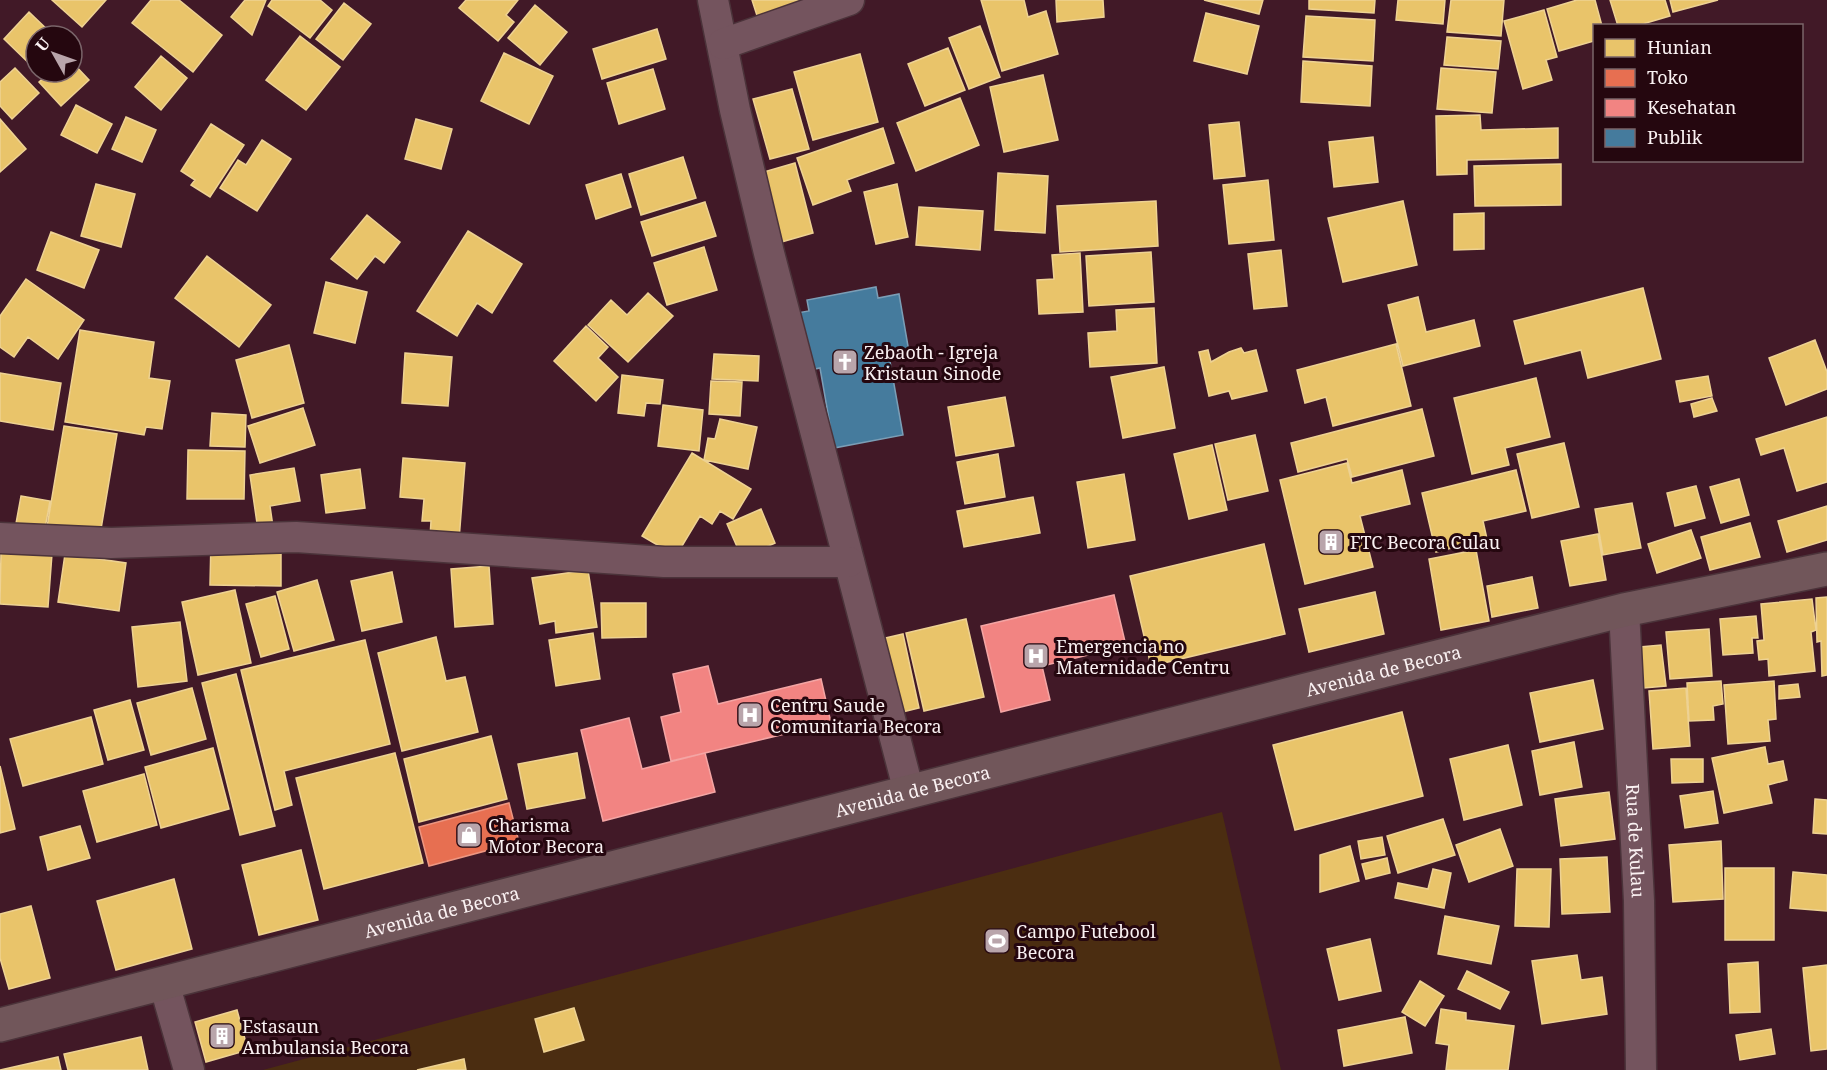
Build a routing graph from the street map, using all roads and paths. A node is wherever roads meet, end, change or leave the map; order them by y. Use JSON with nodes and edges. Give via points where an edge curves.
{"nodes":[{"id":1,"x":713,"y":0,"type":"edge"},
{"id":2,"x":849,"y":0,"type":"edge"},
{"id":3,"x":723,"y":44,"type":"junction"},
{"id":4,"x":0,"y":537,"type":"edge"},
{"id":5,"x":849,"y":562,"type":"junction"},
{"id":6,"x":1827,"y":569,"type":"edge"},
{"id":7,"x":1624,"y":610,"type":"junction"},
{"id":8,"x":909,"y":792,"type":"junction"},
{"id":9,"x":164,"y":983,"type":"junction"},
{"id":10,"x":0,"y":1025,"type":"edge"},
{"id":11,"x":189,"y":1070,"type":"edge"},
{"id":12,"x":1641,"y":1070,"type":"edge"}],
"edges":[{"from":1,"to":3,"type":"street"},
{"from":2,"to":3,"type":"street"},
{"from":3,"to":5,"type":"street","via":[[764,231]]},
{"from":4,"to":5,"type":"street","via":[[111,543],[296,537],[664,562]]},
{"from":5,"to":8,"type":"street"},
{"from":6,"to":7,"type":"main road","name":"Avenida de Becora"},
{"from":7,"to":8,"type":"main road","name":"Avenida de Becora"},
{"from":7,"to":12,"type":"street","name":"Rua de Kulau","via":[[1639,901]]},
{"from":8,"to":9,"type":"main road","name":"Avenida de Becora"},
{"from":9,"to":10,"type":"main road","name":"Avenida de Becora"},
{"from":9,"to":11,"type":"street"}]}
